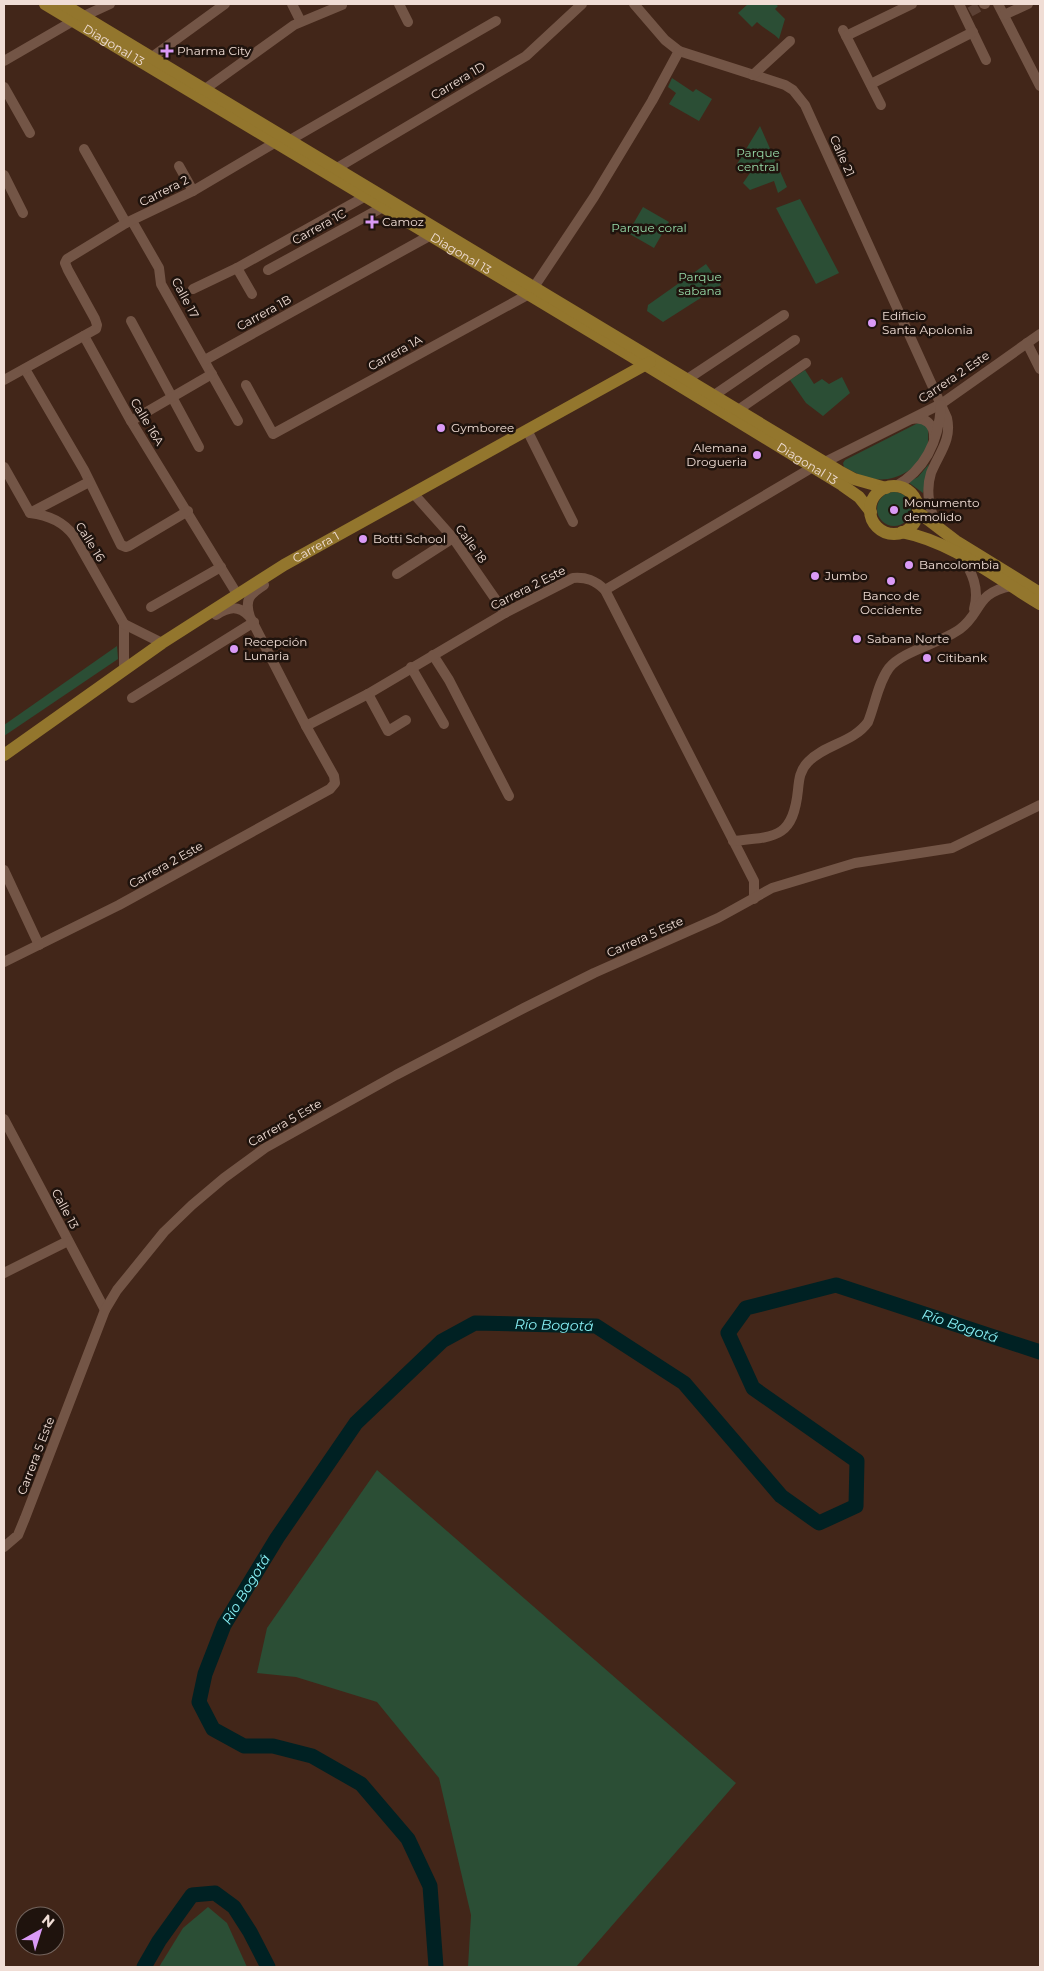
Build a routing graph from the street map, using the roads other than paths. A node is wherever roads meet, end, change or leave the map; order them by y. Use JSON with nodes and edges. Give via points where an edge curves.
{"nodes":[{"id":1,"x":45,"y":4,"type":"edge"},
{"id":2,"x":63,"y":4,"type":"edge"},
{"id":3,"x":110,"y":4,"type":"edge"},
{"id":4,"x":225,"y":4,"type":"edge"},
{"id":5,"x":292,"y":4,"type":"edge"},
{"id":6,"x":398,"y":4,"type":"edge"},
{"id":7,"x":582,"y":4,"type":"edge"},
{"id":8,"x":634,"y":4,"type":"edge"},
{"id":9,"x":912,"y":4,"type":"edge"},
{"id":10,"x":959,"y":4,"type":"edge"},
{"id":11,"x":998,"y":4,"type":"edge"},
{"id":12,"x":1028,"y":4,"type":"edge"},
{"id":13,"x":342,"y":5,"type":"edge"},
{"id":14,"x":1004,"y":15,"type":"junction"},
{"id":15,"x":78,"y":18,"type":"junction"},
{"id":16,"x":299,"y":18,"type":"dead end"},
{"id":17,"x":496,"y":21,"type":"dead end"},
{"id":18,"x":408,"y":22,"type":"dead end"},
{"id":19,"x":973,"y":32,"type":"junction"},
{"id":20,"x":790,"y":41,"type":"dead end"},
{"id":21,"x":678,"y":51,"type":"junction"},
{"id":22,"x":152,"y":57,"type":"junction"},
{"id":23,"x":986,"y":60,"type":"dead end"},
{"id":24,"x":4,"y":61,"type":"edge"},
{"id":25,"x":753,"y":75,"type":"junction"},
{"id":26,"x":871,"y":84,"type":"junction"},
{"id":27,"x":1040,"y":86,"type":"edge"},
{"id":28,"x":4,"y":87,"type":"edge"},
{"id":29,"x":206,"y":89,"type":"junction"},
{"id":30,"x":881,"y":105,"type":"dead end"},
{"id":31,"x":30,"y":132,"type":"dead end"},
{"id":32,"x":290,"y":140,"type":"junction"},
{"id":33,"x":276,"y":142,"type":"junction"},
{"id":34,"x":84,"y":148,"type":"dead end"},
{"id":35,"x":179,"y":166,"type":"dead end"},
{"id":36,"x":337,"y":168,"type":"junction"},
{"id":37,"x":4,"y":175,"type":"edge"},
{"id":38,"x":193,"y":190,"type":"junction"},
{"id":39,"x":366,"y":196,"type":"junction"},
{"id":40,"x":383,"y":207,"type":"junction"},
{"id":41,"x":23,"y":213,"type":"dead end"},
{"id":42,"x":129,"y":222,"type":"junction"},
{"id":43,"x":431,"y":236,"type":"junction"},
{"id":44,"x":237,"y":268,"type":"junction"},
{"id":45,"x":268,"y":270,"type":"dead end"},
{"id":46,"x":193,"y":289,"type":"dead end"},
{"id":47,"x":532,"y":291,"type":"junction"},
{"id":48,"x":252,"y":294,"type":"dead end"},
{"id":49,"x":784,"y":315,"type":"dead end"},
{"id":50,"x":131,"y":321,"type":"dead end"},
{"id":51,"x":1040,"y":334,"type":"edge"},
{"id":52,"x":84,"y":336,"type":"junction"},
{"id":53,"x":794,"y":340,"type":"dead end"},
{"id":54,"x":1027,"y":343,"type":"junction"},
{"id":55,"x":205,"y":360,"type":"junction"},
{"id":56,"x":651,"y":363,"type":"junction"},
{"id":57,"x":806,"y":363,"type":"dead end"},
{"id":58,"x":25,"y":369,"type":"junction"},
{"id":59,"x":1040,"y":369,"type":"edge"},
{"id":60,"x":212,"y":374,"type":"junction"},
{"id":61,"x":4,"y":380,"type":"edge"},
{"id":62,"x":686,"y":380,"type":"junction"},
{"id":63,"x":246,"y":386,"type":"dead end"},
{"id":64,"x":713,"y":396,"type":"junction"},
{"id":65,"x":172,"y":398,"type":"junction"},
{"id":66,"x":941,"y":404,"type":"junction"},
{"id":67,"x":738,"y":410,"type":"junction"},
{"id":68,"x":912,"y":419,"type":"junction"},
{"id":69,"x":132,"y":422,"type":"junction"},
{"id":70,"x":238,"y":422,"type":"dead end"},
{"id":71,"x":527,"y":430,"type":"junction"},
{"id":72,"x":934,"y":439,"type":"junction"},
{"id":73,"x":200,"y":447,"type":"dead end"},
{"id":74,"x":819,"y":465,"type":"junction"},
{"id":75,"x":4,"y":467,"type":"edge"},
{"id":76,"x":89,"y":482,"type":"junction"},
{"id":77,"x":891,"y":487,"type":"junction"},
{"id":78,"x":413,"y":493,"type":"junction"},
{"id":79,"x":188,"y":511,"type":"junction"},
{"id":80,"x":871,"y":512,"type":"junction"},
{"id":81,"x":918,"y":512,"type":"junction"},
{"id":82,"x":30,"y":513,"type":"junction"},
{"id":83,"x":573,"y":522,"type":"dead end"},
{"id":84,"x":937,"y":528,"type":"junction"},
{"id":85,"x":902,"y":532,"type":"junction"},
{"id":86,"x":453,"y":538,"type":"junction"},
{"id":87,"x":960,"y":555,"type":"junction"},
{"id":88,"x":284,"y":565,"type":"junction"},
{"id":89,"x":221,"y":567,"type":"junction"},
{"id":90,"x":396,"y":574,"type":"dead end"},
{"id":91,"x":1011,"y":586,"type":"junction"},
{"id":92,"x":605,"y":590,"type":"junction"},
{"id":93,"x":1040,"y":593,"type":"edge"},
{"id":94,"x":237,"y":594,"type":"junction"},
{"id":95,"x":1040,"y":604,"type":"edge"},
{"id":96,"x":150,"y":607,"type":"dead end"},
{"id":97,"x":505,"y":613,"type":"junction"},
{"id":98,"x":973,"y":613,"type":"junction"},
{"id":99,"x":203,"y":615,"type":"junction"},
{"id":100,"x":252,"y":620,"type":"junction"},
{"id":101,"x":124,"y":624,"type":"junction"},
{"id":102,"x":162,"y":643,"type":"junction"},
{"id":103,"x":433,"y":655,"type":"junction"},
{"id":104,"x":412,"y":668,"type":"junction"},
{"id":105,"x":124,"y":670,"type":"junction"},
{"id":106,"x":368,"y":694,"type":"junction"},
{"id":107,"x":132,"y":698,"type":"dead end"},
{"id":108,"x":406,"y":720,"type":"dead end"},
{"id":109,"x":444,"y":724,"type":"dead end"},
{"id":110,"x":306,"y":726,"type":"junction"},
{"id":111,"x":4,"y":755,"type":"edge"},
{"id":112,"x":509,"y":796,"type":"dead end"},
{"id":113,"x":1040,"y":806,"type":"edge"},
{"id":114,"x":734,"y":841,"type":"junction"},
{"id":115,"x":4,"y":870,"type":"edge"},
{"id":116,"x":754,"y":881,"type":"junction"},
{"id":117,"x":772,"y":888,"type":"junction"},
{"id":118,"x":754,"y":899,"type":"junction"},
{"id":119,"x":39,"y":945,"type":"junction"},
{"id":120,"x":4,"y":962,"type":"edge"},
{"id":121,"x":4,"y":1119,"type":"edge"},
{"id":122,"x":68,"y":1241,"type":"junction"},
{"id":123,"x":4,"y":1274,"type":"edge"},
{"id":124,"x":105,"y":1310,"type":"junction"},
{"id":125,"x":4,"y":1547,"type":"edge"}],
"edges":[{"from":1,"to":15,"type":"main road","name":"Diagonal 13"},
{"from":2,"to":15,"type":"main road","name":"Diagonal 13"},
{"from":3,"to":15,"type":"street"},
{"from":4,"to":22,"type":"street"},
{"from":5,"to":16,"type":"street"},
{"from":6,"to":18,"type":"street"},
{"from":7,"to":36,"type":"street","name":"Carrera 1D","via":[[526,56]]},
{"from":8,"to":21,"type":"street","name":"Calle 21"},
{"from":9,"to":26,"type":"street","via":[[845,33]]},
{"from":10,"to":19,"type":"street","via":[[967,13]]},
{"from":11,"to":14,"type":"street"},
{"from":12,"to":14,"type":"street"},
{"from":13,"to":29,"type":"street","via":[[294,25]]},
{"from":14,"to":27,"type":"street"},
{"from":15,"to":22,"type":"main road","name":"Diagonal 13"},
{"from":15,"to":24,"type":"street"},
{"from":15,"to":33,"type":"main road","name":"Diagonal 13"},
{"from":17,"to":32,"type":"street"},
{"from":19,"to":23,"type":"street"},
{"from":19,"to":26,"type":"street"},
{"from":20,"to":25,"type":"street"},
{"from":21,"to":25,"type":"street","name":"Calle 21"},
{"from":21,"to":47,"type":"street","name":"Carrera 1A","via":[[594,198]]},
{"from":22,"to":29,"type":"main road","name":"Diagonal 13"},
{"from":25,"to":66,"type":"street","name":"Calle 21","via":[[788,87],[805,104]]},
{"from":26,"to":30,"type":"street"},
{"from":28,"to":31,"type":"street"},
{"from":29,"to":32,"type":"main road","name":"Diagonal 13"},
{"from":32,"to":36,"type":"main road","name":"Diagonal 13"},
{"from":33,"to":38,"type":"street","name":"Carrera 2"},
{"from":33,"to":39,"type":"main road","name":"Diagonal 13"},
{"from":34,"to":42,"type":"street","name":"Calle 17"},
{"from":35,"to":38,"type":"street"},
{"from":36,"to":47,"type":"main road","name":"Diagonal 13"},
{"from":37,"to":41,"type":"street"},
{"from":38,"to":42,"type":"street","name":"Carrera 2"},
{"from":39,"to":40,"type":"main road","name":"Diagonal 13"},
{"from":39,"to":44,"type":"street"},
{"from":40,"to":43,"type":"main road","name":"Diagonal 13"},
{"from":40,"to":45,"type":"street","name":"Carrera 1C"},
{"from":42,"to":52,"type":"street","name":"Carrera 2","via":[[65,262],[97,325]]},
{"from":42,"to":55,"type":"street","name":"Calle 17","via":[[159,268],[161,284]]},
{"from":43,"to":47,"type":"main road","name":"Diagonal 13"},
{"from":43,"to":55,"type":"street","name":"Carrera 1B"},
{"from":44,"to":46,"type":"street"},
{"from":44,"to":48,"type":"street"},
{"from":47,"to":56,"type":"main road","name":"Diagonal 13"},
{"from":47,"to":63,"type":"street","name":"Carrera 1A","via":[[273,434]]},
{"from":49,"to":62,"type":"street"},
{"from":50,"to":65,"type":"street"},
{"from":51,"to":54,"type":"street","name":"Carrera 2 Este"},
{"from":52,"to":58,"type":"street"},
{"from":52,"to":69,"type":"street","name":"Calle 16A"},
{"from":53,"to":64,"type":"street"},
{"from":54,"to":59,"type":"street"},
{"from":54,"to":66,"type":"street","name":"Carrera 2 Este"},
{"from":55,"to":60,"type":"street"},
{"from":56,"to":62,"type":"main road","name":"Diagonal 13"},
{"from":56,"to":71,"type":"main road","name":"Carrera 1"},
{"from":56,"to":74,"type":"main road","name":"Diagonal 13"},
{"from":57,"to":67,"type":"street"},
{"from":58,"to":61,"type":"street"},
{"from":58,"to":76,"type":"street","name":"Calle 16"},
{"from":60,"to":65,"type":"street"},
{"from":60,"to":70,"type":"street"},
{"from":62,"to":64,"type":"main road","name":"Diagonal 13"},
{"from":64,"to":67,"type":"main road","name":"Diagonal 13"},
{"from":65,"to":69,"type":"street"},
{"from":65,"to":73,"type":"street"},
{"from":66,"to":68,"type":"street","name":"Carrera 2 Este"},
{"from":66,"to":72,"type":"street"},
{"from":66,"to":84,"type":"street","name":"Calle 21","via":[[949,434],[931,475],[928,491],[930,510]]},
{"from":67,"to":74,"type":"main road","name":"Diagonal 13"},
{"from":68,"to":72,"type":"street","via":[[929,423]]},
{"from":68,"to":74,"type":"street","name":"Carrera 2 Este"},
{"from":69,"to":79,"type":"street","name":"Calle 16A"},
{"from":71,"to":78,"type":"main road","name":"Carrera 1"},
{"from":71,"to":83,"type":"street"},
{"from":72,"to":77,"type":"street","via":[[924,462],[907,480]]},
{"from":74,"to":77,"type":"main road","name":"Diagonal 13","via":[[854,479]]},
{"from":74,"to":80,"type":"main road","name":"Diagonal 13","via":[[852,490]]},
{"from":74,"to":92,"type":"street","name":"Carrera 2 Este"},
{"from":75,"to":82,"type":"street"},
{"from":76,"to":79,"type":"street","name":"Calle 16","via":[[123,546],[129,546]]},
{"from":76,"to":82,"type":"street"},
{"from":77,"to":80,"type":"main road","via":[[874,498]]},
{"from":77,"to":81,"type":"main road","via":[[905,488],[912,494]]},
{"from":78,"to":86,"type":"street","name":"Calle 18"},
{"from":78,"to":88,"type":"main road","name":"Carrera 1"},
{"from":79,"to":89,"type":"street","name":"Calle 16A"},
{"from":80,"to":85,"type":"main road","via":[[874,522],[882,530]]},
{"from":81,"to":84,"type":"main road"},
{"from":81,"to":85,"type":"main road","via":[[911,526]]},
{"from":82,"to":101,"type":"street","name":"Calle 16","via":[[53,519],[68,529]]},
{"from":84,"to":93,"type":"main road"},
{"from":85,"to":87,"type":"main road","via":[[931,540]]},
{"from":86,"to":90,"type":"street"},
{"from":86,"to":97,"type":"street","name":"Calle 18"},
{"from":87,"to":91,"type":"main road"},
{"from":87,"to":98,"type":"street","via":[[974,579]]},
{"from":88,"to":94,"type":"main road","name":"Carrera 1"},
{"from":88,"to":100,"type":"street","via":[[273,579],[250,596],[247,608]]},
{"from":89,"to":94,"type":"street","name":"Calle 16A"},
{"from":89,"to":96,"type":"street"},
{"from":91,"to":95,"type":"main road"},
{"from":91,"to":98,"type":"street","via":[[987,595]]},
{"from":92,"to":97,"type":"street","name":"Carrera 2 Este","via":[[592,580],[573,578]]},
{"from":92,"to":114,"type":"street"},
{"from":94,"to":99,"type":"main road","name":"Carrera 1"},
{"from":97,"to":103,"type":"street","name":"Carrera 2 Este"},
{"from":98,"to":114,"type":"street","via":[[959,630],[902,658],[890,668],[864,728],[812,758],[802,770],[796,811],[785,828],[769,837]]},
{"from":99,"to":100,"type":"street","via":[[216,615],[234,608],[244,610]]},
{"from":99,"to":102,"type":"main road","name":"Carrera 1"},
{"from":100,"to":107,"type":"street"},
{"from":100,"to":110,"type":"street"},
{"from":101,"to":102,"type":"street"},
{"from":101,"to":105,"type":"street"},
{"from":102,"to":105,"type":"main road","name":"Carrera 1"},
{"from":103,"to":104,"type":"street","name":"Carrera 2 Este"},
{"from":103,"to":112,"type":"street"},
{"from":104,"to":106,"type":"street","name":"Carrera 2 Este"},
{"from":104,"to":109,"type":"street"},
{"from":105,"to":111,"type":"main road","name":"Carrera 1"},
{"from":106,"to":108,"type":"street","via":[[388,731]]},
{"from":106,"to":110,"type":"street","name":"Carrera 2 Este"},
{"from":110,"to":119,"type":"street","name":"Carrera 2 Este","via":[[334,776],[335,783],[330,789],[119,905]]},
{"from":113,"to":117,"type":"street","name":"Carrera 5 Este","via":[[952,848],[865,861]]},
{"from":114,"to":116,"type":"street"},
{"from":115,"to":119,"type":"street"},
{"from":116,"to":117,"type":"street"},
{"from":116,"to":118,"type":"street"},
{"from":117,"to":118,"type":"street","name":"Carrera 5 Este"},
{"from":118,"to":124,"type":"street","name":"Carrera 5 Este","via":[[524,1008],[265,1148],[224,1178],[164,1232],[122,1283]]},
{"from":119,"to":120,"type":"street","name":"Carrera 2 Este"},
{"from":121,"to":122,"type":"street","name":"Calle 13"},
{"from":122,"to":123,"type":"street"},
{"from":122,"to":124,"type":"street","name":"Calle 13"},
{"from":124,"to":125,"type":"street","name":"Carrera 5 Este","via":[[18,1535]]}]}
